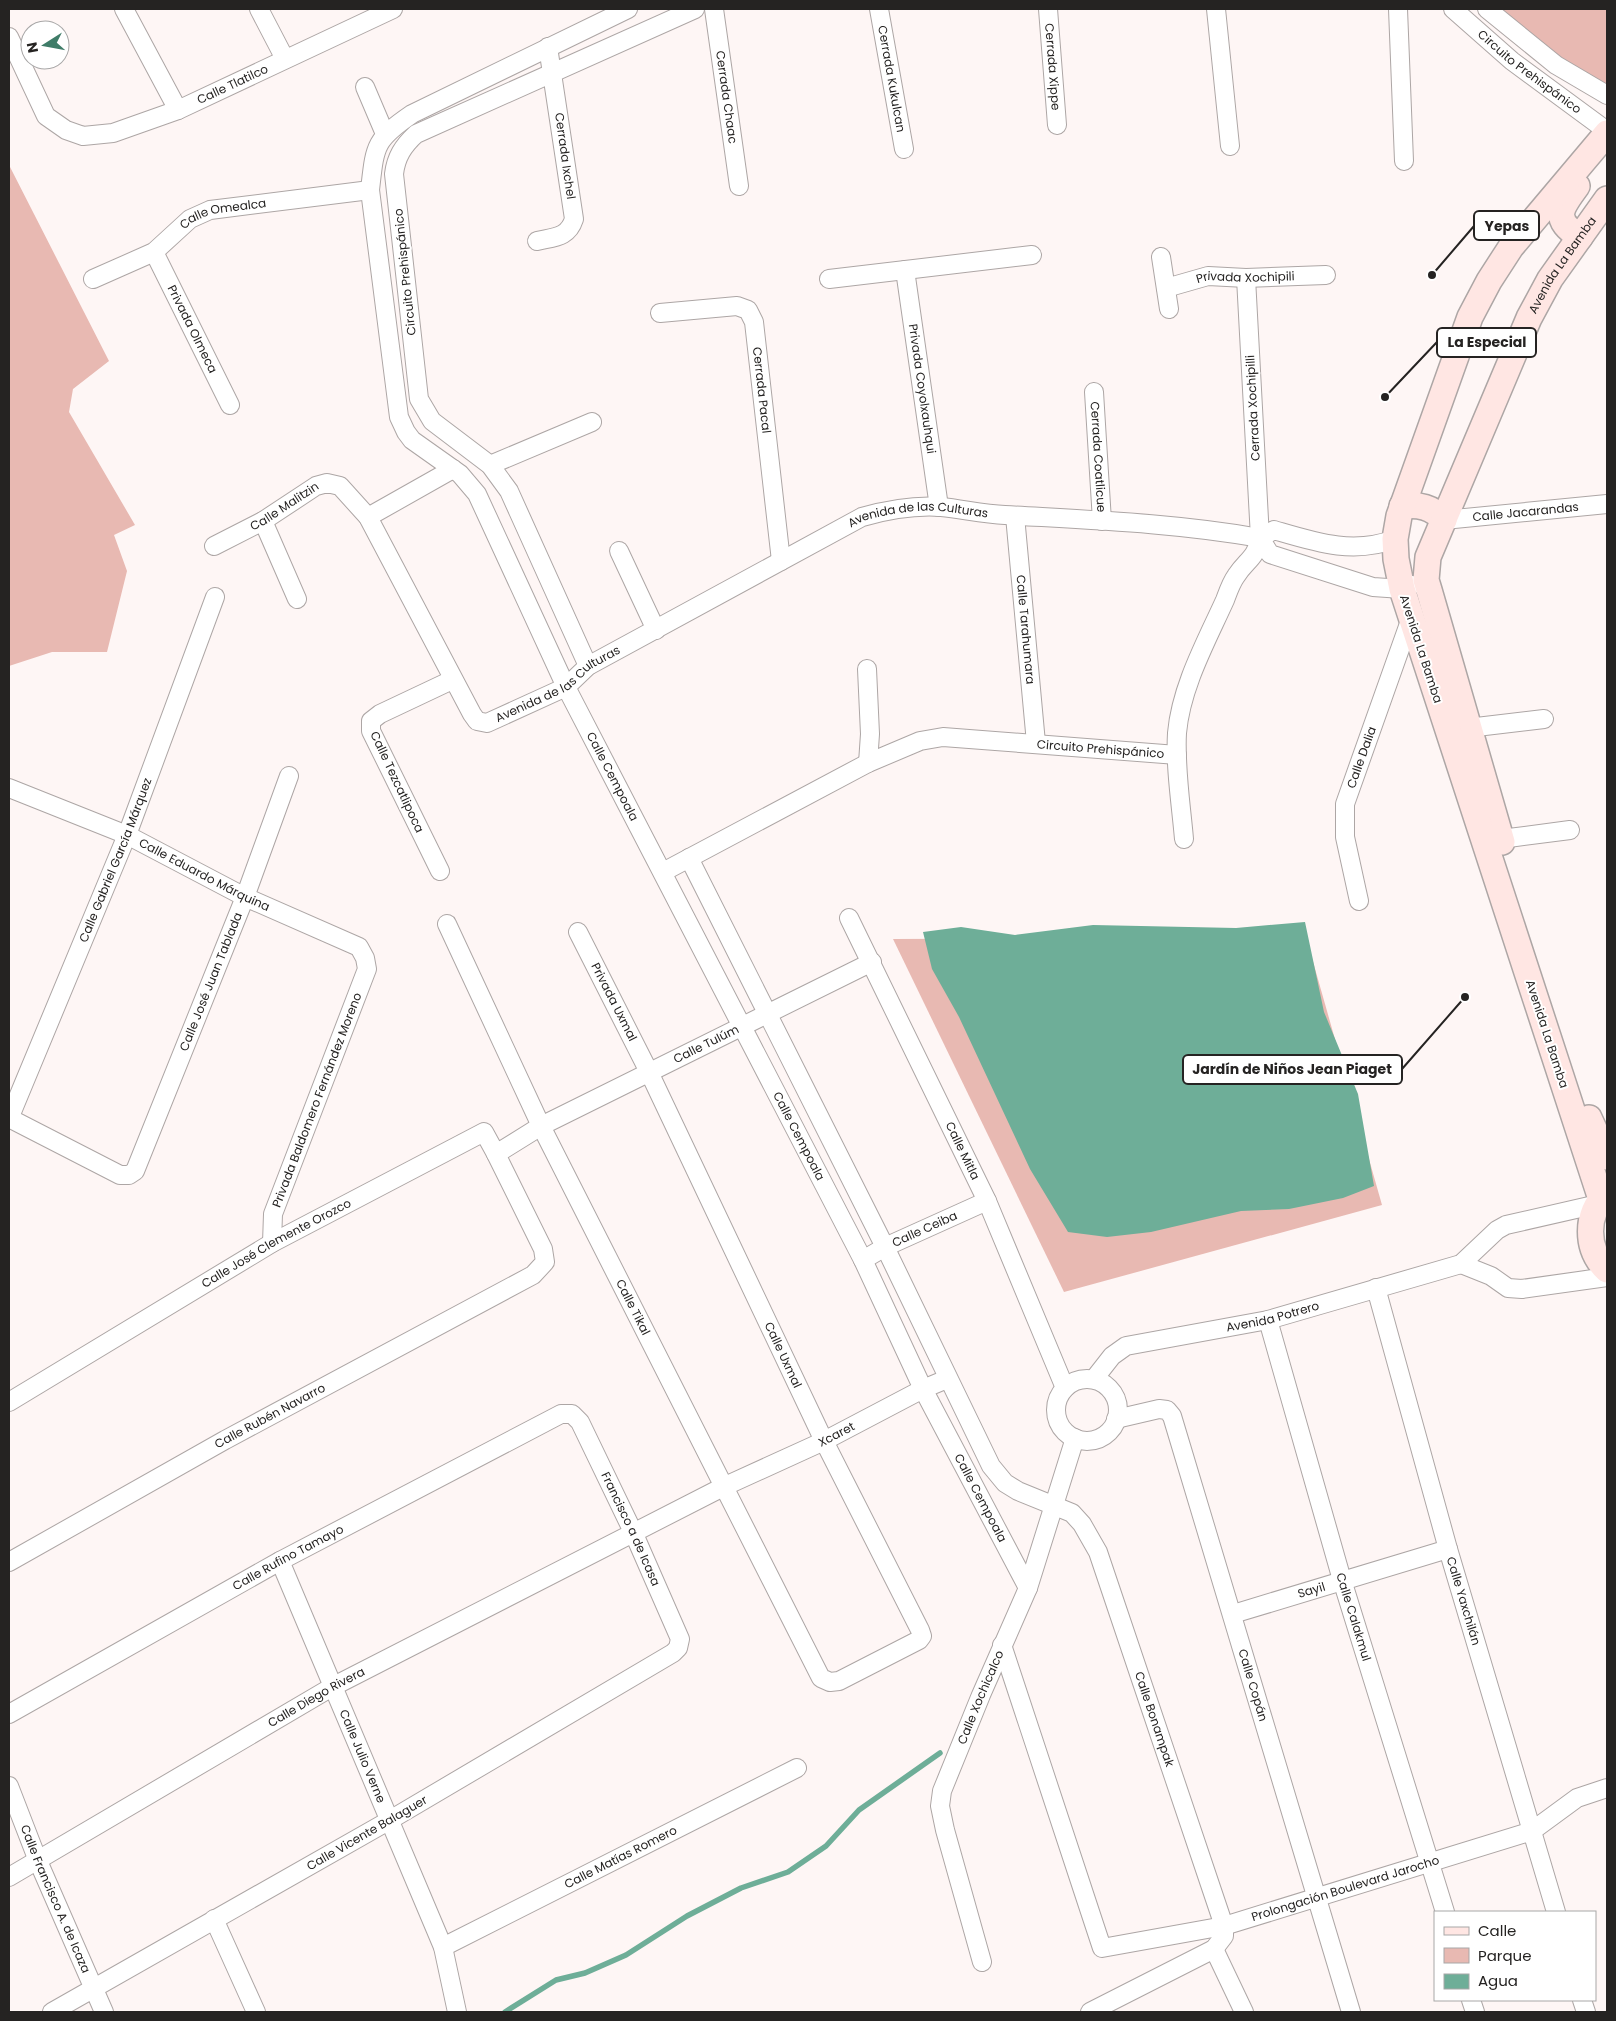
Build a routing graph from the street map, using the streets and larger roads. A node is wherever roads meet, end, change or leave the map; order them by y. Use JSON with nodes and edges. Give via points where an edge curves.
{"nodes":[{"id":1,"x":124,"y":9,"type":"edge"},
{"id":2,"x":259,"y":9,"type":"edge"},
{"id":3,"x":628,"y":9,"type":"edge"},
{"id":4,"x":695,"y":9,"type":"edge"},
{"id":5,"x":714,"y":9,"type":"edge"},
{"id":6,"x":879,"y":9,"type":"edge"},
{"id":7,"x":1048,"y":9,"type":"edge"},
{"id":8,"x":1216,"y":9,"type":"edge"},
{"id":9,"x":1398,"y":9,"type":"edge"},
{"id":10,"x":1453,"y":9,"type":"edge"},
{"id":11,"x":1487,"y":9,"type":"edge"},
{"id":12,"x":386,"y":10,"type":"edge"},
{"id":13,"x":9,"y":37,"type":"edge"},
{"id":14,"x":548,"y":47,"type":"junction"},
{"id":15,"x":285,"y":59,"type":"junction"},
{"id":16,"x":1556,"y":65,"type":"junction"},
{"id":17,"x":552,"y":74,"type":"junction"},
{"id":18,"x":1541,"y":82,"type":"junction"},
{"id":19,"x":365,"y":87,"type":"dead end"},
{"id":20,"x":1607,"y":95,"type":"edge"},
{"id":21,"x":178,"y":110,"type":"junction"},
{"id":22,"x":1057,"y":125,"type":"dead end"},
{"id":23,"x":1607,"y":132,"type":"edge"},
{"id":24,"x":384,"y":134,"type":"junction"},
{"id":25,"x":1607,"y":142,"type":"edge"},
{"id":26,"x":1230,"y":146,"type":"dead end"},
{"id":27,"x":904,"y":149,"type":"dead end"},
{"id":28,"x":1404,"y":161,"type":"dead end"},
{"id":29,"x":739,"y":186,"type":"dead end"},
{"id":30,"x":370,"y":190,"type":"junction"},
{"id":31,"x":1607,"y":199,"type":"edge"},
{"id":32,"x":1580,"y":237,"type":"junction"},
{"id":33,"x":537,"y":241,"type":"dead end"},
{"id":34,"x":154,"y":252,"type":"junction"},
{"id":35,"x":1032,"y":255,"type":"dead end"},
{"id":36,"x":1161,"y":257,"type":"dead end"},
{"id":37,"x":905,"y":270,"type":"junction"},
{"id":38,"x":1326,"y":275,"type":"dead end"},
{"id":39,"x":1246,"y":278,"type":"junction"},
{"id":40,"x":829,"y":279,"type":"dead end"},
{"id":41,"x":92,"y":280,"type":"dead end"},
{"id":42,"x":1166,"y":288,"type":"junction"},
{"id":43,"x":1168,"y":309,"type":"dead end"},
{"id":44,"x":409,"y":310,"type":"junction"},
{"id":45,"x":660,"y":314,"type":"dead end"},
{"id":46,"x":385,"y":315,"type":"junction"},
{"id":47,"x":1094,"y":392,"type":"dead end"},
{"id":48,"x":230,"y":405,"type":"dead end"},
{"id":49,"x":592,"y":422,"type":"dead end"},
{"id":50,"x":490,"y":465,"type":"junction"},
{"id":51,"x":453,"y":469,"type":"junction"},
{"id":52,"x":1607,"y":504,"type":"edge"},
{"id":53,"x":1402,"y":506,"type":"junction"},
{"id":54,"x":939,"y":507,"type":"junction"},
{"id":55,"x":1015,"y":516,"type":"junction"},
{"id":56,"x":368,"y":517,"type":"junction"},
{"id":57,"x":263,"y":520,"type":"junction"},
{"id":58,"x":1444,"y":520,"type":"junction"},
{"id":59,"x":1102,"y":521,"type":"junction"},
{"id":60,"x":1260,"y":538,"type":"junction"},
{"id":61,"x":1395,"y":540,"type":"junction"},
{"id":62,"x":1432,"y":545,"type":"junction"},
{"id":63,"x":214,"y":546,"type":"dead end"},
{"id":64,"x":535,"y":549,"type":"junction"},
{"id":65,"x":619,"y":552,"type":"dead end"},
{"id":66,"x":508,"y":561,"type":"junction"},
{"id":67,"x":781,"y":561,"type":"junction"},
{"id":68,"x":1426,"y":580,"type":"junction"},
{"id":69,"x":1402,"y":589,"type":"junction"},
{"id":70,"x":215,"y":597,"type":"dead end"},
{"id":71,"x":297,"y":599,"type":"dead end"},
{"id":72,"x":1412,"y":618,"type":"junction"},
{"id":73,"x":656,"y":630,"type":"junction"},
{"id":74,"x":588,"y":666,"type":"junction"},
{"id":75,"x":867,"y":670,"type":"dead end"},
{"id":76,"x":452,"y":680,"type":"junction"},
{"id":77,"x":566,"y":687,"type":"junction"},
{"id":78,"x":1544,"y":719,"type":"dead end"},
{"id":79,"x":1468,"y":728,"type":"junction"},
{"id":80,"x":1036,"y":743,"type":"junction"},
{"id":81,"x":1177,"y":755,"type":"junction"},
{"id":82,"x":868,"y":762,"type":"junction"},
{"id":83,"x":289,"y":776,"type":"dead end"},
{"id":84,"x":9,"y":788,"type":"edge"},
{"id":85,"x":1570,"y":830,"type":"dead end"},
{"id":86,"x":127,"y":835,"type":"junction"},
{"id":87,"x":1184,"y":839,"type":"dead end"},
{"id":88,"x":1501,"y":839,"type":"junction"},
{"id":89,"x":688,"y":858,"type":"junction"},
{"id":90,"x":440,"y":871,"type":"dead end"},
{"id":91,"x":663,"y":872,"type":"junction"},
{"id":92,"x":246,"y":897,"type":"junction"},
{"id":93,"x":1359,"y":901,"type":"dead end"},
{"id":94,"x":849,"y":918,"type":"dead end"},
{"id":95,"x":447,"y":924,"type":"dead end"},
{"id":96,"x":578,"y":932,"type":"dead end"},
{"id":97,"x":365,"y":958,"type":"joint"},
{"id":98,"x":872,"y":962,"type":"junction"},
{"id":99,"x":767,"y":1013,"type":"junction"},
{"id":100,"x":743,"y":1026,"type":"junction"},
{"id":101,"x":649,"y":1072,"type":"junction"},
{"id":102,"x":9,"y":1118,"type":"edge"},
{"id":103,"x":541,"y":1126,"type":"junction"},
{"id":104,"x":496,"y":1154,"type":"junction"},
{"id":105,"x":1607,"y":1157,"type":"edge"},
{"id":106,"x":1602,"y":1198,"type":"edge"},
{"id":107,"x":987,"y":1201,"type":"junction"},
{"id":108,"x":272,"y":1243,"type":"junction"},
{"id":109,"x":885,"y":1247,"type":"junction"},
{"id":110,"x":863,"y":1260,"type":"junction"},
{"id":111,"x":1460,"y":1264,"type":"junction"},
{"id":112,"x":1607,"y":1270,"type":"edge"},
{"id":113,"x":1607,"y":1277,"type":"edge"},
{"id":114,"x":1376,"y":1288,"type":"junction"},
{"id":115,"x":1268,"y":1320,"type":"junction"},
{"id":116,"x":947,"y":1379,"type":"junction"},
{"id":117,"x":1094,"y":1379,"type":"junction"},
{"id":118,"x":1065,"y":1388,"type":"junction"},
{"id":119,"x":923,"y":1389,"type":"junction"},
{"id":120,"x":9,"y":1402,"type":"edge"},
{"id":121,"x":572,"y":1414,"type":"joint"},
{"id":122,"x":1116,"y":1419,"type":"junction"},
{"id":123,"x":1075,"y":1438,"type":"junction"},
{"id":124,"x":824,"y":1441,"type":"junction"},
{"id":125,"x":723,"y":1487,"type":"junction"},
{"id":126,"x":1052,"y":1505,"type":"junction"},
{"id":127,"x":634,"y":1534,"type":"junction"},
{"id":128,"x":1448,"y":1549,"type":"junction"},
{"id":129,"x":280,"y":1561,"type":"junction"},
{"id":130,"x":9,"y":1562,"type":"edge"},
{"id":131,"x":1342,"y":1580,"type":"junction"},
{"id":132,"x":1028,"y":1588,"type":"junction"},
{"id":133,"x":1233,"y":1614,"type":"junction"},
{"id":134,"x":1002,"y":1645,"type":"junction"},
{"id":135,"x":678,"y":1648,"type":"joint"},
{"id":136,"x":830,"y":1682,"type":"joint"},
{"id":137,"x":332,"y":1687,"type":"junction"},
{"id":138,"x":9,"y":1714,"type":"edge"},
{"id":139,"x":797,"y":1768,"type":"dead end"},
{"id":140,"x":9,"y":1786,"type":"edge"},
{"id":141,"x":1607,"y":1788,"type":"edge"},
{"id":142,"x":1577,"y":1798,"type":"junction"},
{"id":143,"x":1607,"y":1798,"type":"edge"},
{"id":144,"x":390,"y":1820,"type":"junction"},
{"id":145,"x":1532,"y":1831,"type":"junction"},
{"id":146,"x":38,"y":1861,"type":"junction"},
{"id":147,"x":1429,"y":1861,"type":"junction"},
{"id":148,"x":9,"y":1877,"type":"edge"},
{"id":149,"x":1316,"y":1899,"type":"junction"},
{"id":150,"x":1444,"y":1911,"type":"edge"},
{"id":151,"x":1556,"y":1911,"type":"edge"},
{"id":152,"x":214,"y":1919,"type":"junction"},
{"id":153,"x":1224,"y":1926,"type":"junction"},
{"id":154,"x":443,"y":1947,"type":"junction"},
{"id":155,"x":1214,"y":1949,"type":"junction"},
{"id":156,"x":982,"y":1962,"type":"dead end"},
{"id":157,"x":92,"y":1989,"type":"junction"},
{"id":158,"x":52,"y":2012,"type":"edge"},
{"id":159,"x":104,"y":2012,"type":"edge"},
{"id":160,"x":256,"y":2012,"type":"edge"},
{"id":161,"x":457,"y":2012,"type":"edge"},
{"id":162,"x":1090,"y":2012,"type":"edge"},
{"id":163,"x":1244,"y":2012,"type":"edge"},
{"id":164,"x":1351,"y":2012,"type":"edge"}],
"edges":[{"from":1,"to":21,"type":"street"},
{"from":2,"to":15,"type":"street"},
{"from":3,"to":14,"type":"street"},
{"from":4,"to":17,"type":"street","name":"Circuito Prehispánico"},
{"from":5,"to":29,"type":"street","name":"Cerrada Chaac"},
{"from":6,"to":27,"type":"street","name":"Cerrada Kukulcan"},
{"from":7,"to":22,"type":"street","name":"Cerrada Xippe"},
{"from":8,"to":26,"type":"street"},
{"from":9,"to":28,"type":"street"},
{"from":10,"to":18,"type":"street","name":"Circuito Prehispánico","via":[[1508,58]]},
{"from":11,"to":16,"type":"street","name":"Circuito Prehispánico"},
{"from":12,"to":15,"type":"street","name":"Calle Tlatilco"},
{"from":13,"to":21,"type":"street","name":"Calle Tlatilco","via":[[46,116],[66,130],[83,136],[113,133]]},
{"from":14,"to":17,"type":"street","name":"Cerrada Ixchel"},
{"from":14,"to":24,"type":"street","via":[[412,114]]},
{"from":15,"to":21,"type":"street","name":"Calle Tlatilco"},
{"from":16,"to":18,"type":"street"},
{"from":16,"to":20,"type":"street","name":"Circuito Prehispánico"},
{"from":17,"to":33,"type":"street","name":"Cerrada Ixchel","via":[[574,220],[564,235]]},
{"from":17,"to":44,"type":"street","name":"Circuito Prehispánico","via":[[416,134],[404,145],[394,174]]},
{"from":18,"to":23,"type":"street","name":"Circuito Prehispánico"},
{"from":19,"to":24,"type":"street"},
{"from":23,"to":53,"type":"street","name":"Avenida La Bamba","via":[[1511,247],[1489,281],[1470,317]]},
{"from":24,"to":30,"type":"street","name":"Circuito Prehispánico","via":[[377,147]]},
{"from":25,"to":32,"type":"street","via":[[1562,211],[1566,227]]},
{"from":30,"to":34,"type":"street","name":"Calle Omealca","via":[[210,210],[190,220]]},
{"from":30,"to":46,"type":"street","name":"Circuito Prehispánico"},
{"from":31,"to":32,"type":"street","name":"Avenida La Bamba"},
{"from":32,"to":58,"type":"street","name":"Avenida La Bamba","via":[[1550,279],[1529,318]]},
{"from":34,"to":41,"type":"street","name":"Calle Omealca"},
{"from":34,"to":48,"type":"street","name":"Privada Olmeca"},
{"from":35,"to":37,"type":"street"},
{"from":36,"to":42,"type":"street"},
{"from":37,"to":40,"type":"street"},
{"from":37,"to":54,"type":"street","name":"Privada Coyolxauhqui"},
{"from":38,"to":39,"type":"street","name":"Privada Xochipili"},
{"from":39,"to":42,"type":"street","name":"Privada Xochipili","via":[[1208,276]]},
{"from":39,"to":60,"type":"street","name":"Cerrada Xochipilli"},
{"from":42,"to":43,"type":"street"},
{"from":44,"to":46,"type":"street"},
{"from":44,"to":50,"type":"street","name":"Circuito Prehispánico","via":[[420,400],[432,421]]},
{"from":45,"to":67,"type":"street","name":"Cerrada Pacal","via":[[737,306],[748,310],[754,322]]},
{"from":46,"to":51,"type":"street","name":"Circuito Prehispánico","via":[[402,425],[412,440]]},
{"from":47,"to":59,"type":"street","name":"Cerrada Coatlicue"},
{"from":49,"to":50,"type":"street"},
{"from":50,"to":64,"type":"street","name":"Circuito Prehispánico","via":[[509,491]]},
{"from":51,"to":56,"type":"street"},
{"from":51,"to":66,"type":"street","name":"Circuito Prehispánico","via":[[477,494]]},
{"from":52,"to":58,"type":"street","name":"Calle Jacarandas"},
{"from":53,"to":58,"type":"street","via":[[1423,506],[1437,512]]},
{"from":53,"to":61,"type":"street","name":"Avenida La Bamba"},
{"from":54,"to":55,"type":"street","name":"Avenida de las Culturas"},
{"from":54,"to":67,"type":"street","name":"Avenida de las Culturas","via":[[901,508],[862,517]]},
{"from":55,"to":59,"type":"street","name":"Avenida de las Culturas"},
{"from":55,"to":80,"type":"street","name":"Calle Tarahumara"},
{"from":56,"to":57,"type":"street","name":"Calle Malitzin","via":[[340,486],[327,483],[316,486]]},
{"from":56,"to":76,"type":"street"},
{"from":57,"to":63,"type":"street","name":"Calle Malitzin"},
{"from":57,"to":71,"type":"street"},
{"from":58,"to":62,"type":"street","name":"Avenida La Bamba"},
{"from":59,"to":60,"type":"street","name":"Avenida de las Culturas"},
{"from":60,"to":61,"type":"street","name":"Avenida de las Culturas","via":[[1274,530],[1343,547],[1370,547]]},
{"from":60,"to":69,"type":"street","via":[[1270,554],[1373,587]]},
{"from":60,"to":81,"type":"street","name":"Circuito Prehispánico","via":[[1257,553],[1231,586],[1189,683],[1177,731]]},
{"from":61,"to":62,"type":"street"},
{"from":61,"to":69,"type":"street","name":"Avenida La Bamba"},
{"from":62,"to":68,"type":"street","name":"Avenida La Bamba"},
{"from":64,"to":66,"type":"street"},
{"from":64,"to":74,"type":"street","name":"Circuito Prehispánico"},
{"from":65,"to":73,"type":"street"},
{"from":66,"to":77,"type":"street","name":"Circuito Prehispánico"},
{"from":67,"to":73,"type":"street","name":"Avenida de las Culturas"},
{"from":68,"to":69,"type":"street"},
{"from":68,"to":79,"type":"street","name":"Avenida La Bamba"},
{"from":69,"to":72,"type":"street","name":"Avenida La Bamba"},
{"from":70,"to":86,"type":"street","name":"Calle Gabriel García Márquez"},
{"from":72,"to":93,"type":"street","name":"Calle Dalia","via":[[1345,804],[1345,837]]},
{"from":72,"to":106,"type":"street","name":"Avenida La Bamba"},
{"from":73,"to":74,"type":"street","name":"Avenida de las Culturas"},
{"from":74,"to":77,"type":"street","name":"Avenida de las Culturas"},
{"from":75,"to":82,"type":"street"},
{"from":76,"to":77,"type":"street","name":"Avenida de las Culturas","via":[[477,721],[487,723]]},
{"from":76,"to":90,"type":"street","name":"Calle Tezcatlipoca","via":[[371,721],[371,731]]},
{"from":77,"to":91,"type":"street","name":"Calle Cempoala"},
{"from":78,"to":79,"type":"street"},
{"from":79,"to":88,"type":"street","name":"Avenida La Bamba"},
{"from":80,"to":81,"type":"street","name":"Circuito Prehispánico"},
{"from":80,"to":82,"type":"street","name":"Circuito Prehispánico","via":[[943,737],[920,741]]},
{"from":81,"to":87,"type":"street"},
{"from":82,"to":89,"type":"street","name":"Circuito Prehispánico"},
{"from":83,"to":92,"type":"street","name":"Calle José Juan Tablada"},
{"from":84,"to":86,"type":"street","name":"Calle Eduardo Márquina"},
{"from":85,"to":88,"type":"street"},
{"from":86,"to":92,"type":"street","name":"Calle Eduardo Márquina"},
{"from":86,"to":102,"type":"street","name":"Calle Gabriel García Márquez"},
{"from":88,"to":105,"type":"street","name":"Avenida La Bamba","via":[[1586,1113]]},
{"from":89,"to":91,"type":"street","name":"Circuito Prehispánico"},
{"from":89,"to":99,"type":"street","name":"Calle Cempoala"},
{"from":91,"to":100,"type":"street","name":"Calle Cempoala"},
{"from":92,"to":97,"type":"street","name":"Calle Eduardo Márquina","via":[[359,947]]},
{"from":92,"to":102,"type":"street","name":"Calle José Juan Tablada","via":[[135,1171],[120,1175]]},
{"from":94,"to":98,"type":"street","name":"Calle Mitla"},
{"from":95,"to":103,"type":"street","name":"Calle Tikal"},
{"from":96,"to":101,"type":"street","name":"Privada Uxmal"},
{"from":97,"to":108,"type":"street","name":"Privada Baldomero Fernández Moreno","via":[[367,969],[273,1214]]},
{"from":98,"to":99,"type":"street","name":"Calle Tulúm"},
{"from":98,"to":107,"type":"street","name":"Calle Mitla"},
{"from":99,"to":100,"type":"street","name":"Calle Tulúm"},
{"from":99,"to":109,"type":"street","name":"Calle Cempoala"},
{"from":100,"to":101,"type":"street","name":"Calle Tulúm"},
{"from":100,"to":110,"type":"street","name":"Calle Cempoala"},
{"from":101,"to":103,"type":"street","name":"Calle Tulúm"},
{"from":101,"to":124,"type":"street","name":"Calle Uxmal"},
{"from":103,"to":104,"type":"street"},
{"from":103,"to":125,"type":"street","name":"Calle Tikal"},
{"from":104,"to":108,"type":"street","name":"Calle José Clemente Orozco","via":[[484,1132]]},
{"from":104,"to":130,"type":"street","name":"Calle Rubén Navarro","via":[[543,1249],[545,1262],[533,1275],[225,1440]]},
{"from":106,"to":111,"type":"street","name":"Avenida Potrero","via":[[1506,1225]]},
{"from":106,"to":112,"type":"street","via":[[1591,1219],[1590,1235],[1594,1251]]},
{"from":107,"to":109,"type":"street","name":"Calle Ceiba"},
{"from":107,"to":118,"type":"street","name":"Calle Mitla"},
{"from":108,"to":120,"type":"street","name":"Calle José Clemente Orozco"},
{"from":109,"to":110,"type":"street","name":"Calle Ceiba"},
{"from":109,"to":116,"type":"street","name":"Calle Cempoala"},
{"from":110,"to":119,"type":"street","name":"Calle Cempoala"},
{"from":111,"to":113,"type":"street","via":[[1491,1276],[1508,1288],[1522,1289]]},
{"from":111,"to":114,"type":"street","name":"Avenida Potrero"},
{"from":114,"to":115,"type":"street","name":"Avenida Potrero"},
{"from":114,"to":128,"type":"street","name":"Calle Yaxchilán"},
{"from":115,"to":117,"type":"street","name":"Avenida Potrero","via":[[1126,1346],[1112,1356]]},
{"from":115,"to":131,"type":"street","name":"Calle Calakmul"},
{"from":116,"to":119,"type":"street","name":"Xcaret"},
{"from":116,"to":126,"type":"street","name":"Calle Cempoala","via":[[997,1474],[1018,1491]]},
{"from":117,"to":118,"type":"street","via":[[1082,1379]]},
{"from":117,"to":122,"type":"street","via":[[1108,1386],[1112,1392],[1118,1405]]},
{"from":118,"to":123,"type":"street","via":[[1057,1403],[1057,1415],[1065,1431]]},
{"from":119,"to":124,"type":"street","name":"Xcaret"},
{"from":119,"to":132,"type":"street","name":"Calle Cempoala"},
{"from":121,"to":127,"type":"street","name":"Francisco a de Icasa","via":[[580,1422]]},
{"from":121,"to":129,"type":"street","name":"Calle Rufino Tamayo","via":[[561,1414]]},
{"from":122,"to":123,"type":"street","via":[[1111,1430],[1097,1439]]},
{"from":122,"to":133,"type":"street","name":"Calle Copán","via":[[1159,1409],[1171,1413]]},
{"from":123,"to":126,"type":"street","name":"Calle Xochicalco"},
{"from":124,"to":125,"type":"street","name":"Xcaret"},
{"from":124,"to":136,"type":"street","name":"Calle Uxmal","via":[[922,1636],[839,1681]]},
{"from":125,"to":127,"type":"street","name":"Xcaret"},
{"from":125,"to":136,"type":"street","name":"Calle Tikal","via":[[821,1678]]},
{"from":126,"to":132,"type":"street","name":"Calle Xochicalco"},
{"from":126,"to":153,"type":"street","name":"Calle Bonampak","via":[[1072,1513],[1098,1552]]},
{"from":127,"to":135,"type":"street","name":"Francisco a de Icasa","via":[[678,1634]]},
{"from":127,"to":137,"type":"street","name":"Calle Diego Rivera"},
{"from":128,"to":131,"type":"street","name":"Sayil"},
{"from":128,"to":145,"type":"street","name":"Calle Yaxchilán"},
{"from":129,"to":137,"type":"street","name":"Calle Julio Verne"},
{"from":129,"to":138,"type":"street","name":"Calle Rufino Tamayo"},
{"from":131,"to":133,"type":"street","name":"Sayil"},
{"from":131,"to":147,"type":"street","name":"Calle Calakmul"},
{"from":132,"to":134,"type":"street","name":"Calle Xochicalco"},
{"from":133,"to":149,"type":"street","name":"Calle Copán"},
{"from":134,"to":153,"type":"street","name":"Prolongación Boulevard Jarocho","via":[[1102,1948]]},
{"from":134,"to":156,"type":"street","name":"Calle Xochicalco","via":[[942,1791],[940,1806]]},
{"from":135,"to":144,"type":"street","name":"Calle Vicente Balaguer"},
{"from":137,"to":144,"type":"street","name":"Calle Julio Verne"},
{"from":137,"to":146,"type":"street","name":"Calle Diego Rivera"},
{"from":139,"to":154,"type":"street","name":"Calle Matías Romero"},
{"from":140,"to":146,"type":"street","name":"Calle Francisco A. de Icaza"},
{"from":141,"to":142,"type":"street","name":"Prolongación Boulevard Jarocho"},
{"from":142,"to":143,"type":"street"},
{"from":142,"to":145,"type":"street","name":"Prolongación Boulevard Jarocho"},
{"from":144,"to":152,"type":"street","name":"Calle Vicente Balaguer"},
{"from":144,"to":154,"type":"street","name":"Calle Julio Verne"},
{"from":145,"to":147,"type":"street","name":"Prolongación Boulevard Jarocho"},
{"from":145,"to":151,"type":"street","name":"Calle Yaxchilán"},
{"from":146,"to":148,"type":"street","name":"Calle Diego Rivera"},
{"from":146,"to":157,"type":"street","name":"Calle Francisco A. de Icaza"},
{"from":147,"to":149,"type":"street","name":"Prolongación Boulevard Jarocho"},
{"from":147,"to":150,"type":"street","name":"Calle Calakmul"},
{"from":149,"to":153,"type":"street","name":"Prolongación Boulevard Jarocho"},
{"from":149,"to":164,"type":"street","name":"Calle Copán"},
{"from":152,"to":157,"type":"street","name":"Calle Vicente Balaguer"},
{"from":152,"to":160,"type":"street"},
{"from":153,"to":155,"type":"street","via":[[1224,1936]]},
{"from":154,"to":161,"type":"street","name":"Calle Julio Verne"},
{"from":155,"to":162,"type":"street"},
{"from":155,"to":163,"type":"street"},
{"from":157,"to":158,"type":"street","name":"Calle Vicente Balaguer"},
{"from":157,"to":159,"type":"street","name":"Calle Francisco A. de Icaza"}]}
